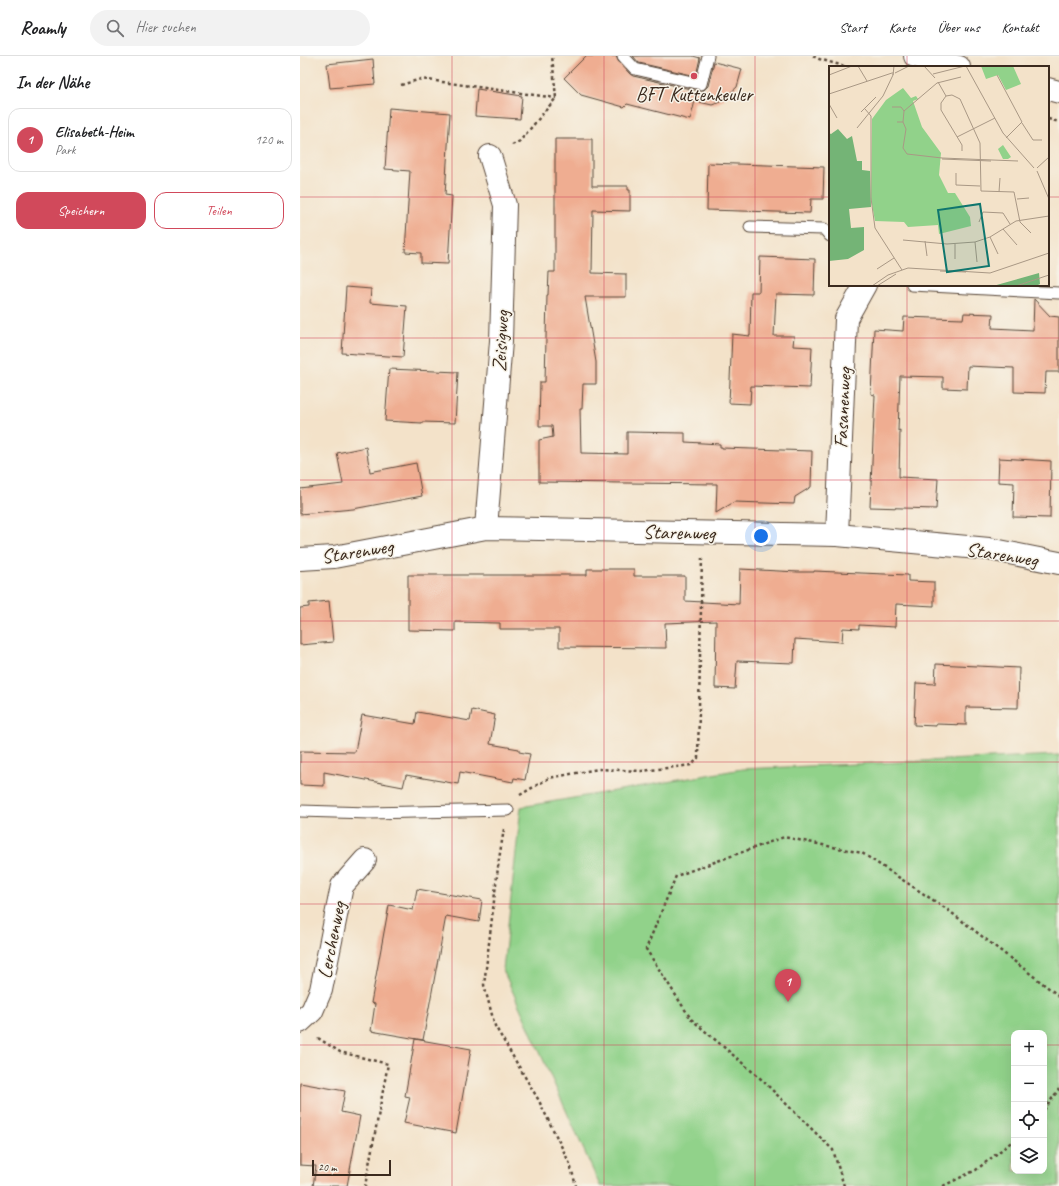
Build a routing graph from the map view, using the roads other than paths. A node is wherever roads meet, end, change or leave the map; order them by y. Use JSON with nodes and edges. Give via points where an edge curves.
{"nodes":[{"id":1,"x":623,"y":56,"type":"edge"},
{"id":2,"x":708,"y":56,"type":"edge"},
{"id":3,"x":915,"y":56,"type":"edge"},
{"id":4,"x":955,"y":66,"type":"edge"},
{"id":5,"x":1049,"y":89,"type":"edge"},
{"id":6,"x":1059,"y":92,"type":"edge"},
{"id":7,"x":490,"y":156,"type":"dead end"},
{"id":8,"x":750,"y":227,"type":"dead end"},
{"id":9,"x":829,"y":235,"type":"edge"},
{"id":10,"x":864,"y":286,"type":"edge"},
{"id":11,"x":930,"y":286,"type":"edge"},
{"id":12,"x":1059,"y":293,"type":"edge"},
{"id":13,"x":486,"y":528,"type":"junction"},
{"id":14,"x":836,"y":535,"type":"junction"},
{"id":15,"x":300,"y":559,"type":"edge"},
{"id":16,"x":1059,"y":563,"type":"edge"},
{"id":17,"x":508,"y":810,"type":"road end"},
{"id":18,"x":300,"y":811,"type":"edge"},
{"id":19,"x":365,"y":860,"type":"dead end"},
{"id":20,"x":307,"y":1029,"type":"edge"}],
"edges":[{"from":1,"to":2,"type":"lane","via":[[635,69],[701,84]]},
{"from":3,"to":4,"type":"street"},
{"from":5,"to":6,"type":"street"},
{"from":7,"to":13,"type":"street","name":"Zeisigweg","via":[[505,205],[501,341]]},
{"from":8,"to":9,"type":"lane","via":[[824,229]]},
{"from":10,"to":14,"type":"street","name":"Fasanenweg","via":[[846,319]]},
{"from":11,"to":12,"type":"lane"},
{"from":13,"to":14,"type":"street","name":"Starenweg"},
{"from":13,"to":15,"type":"street","name":"Starenweg","via":[[334,557]]},
{"from":14,"to":16,"type":"street","name":"Starenweg","via":[[989,549]]},
{"from":17,"to":18,"type":"lane","via":[[369,813]]},
{"from":19,"to":20,"type":"street","name":"Lerchenweg","via":[[342,886],[321,990]]}]}
